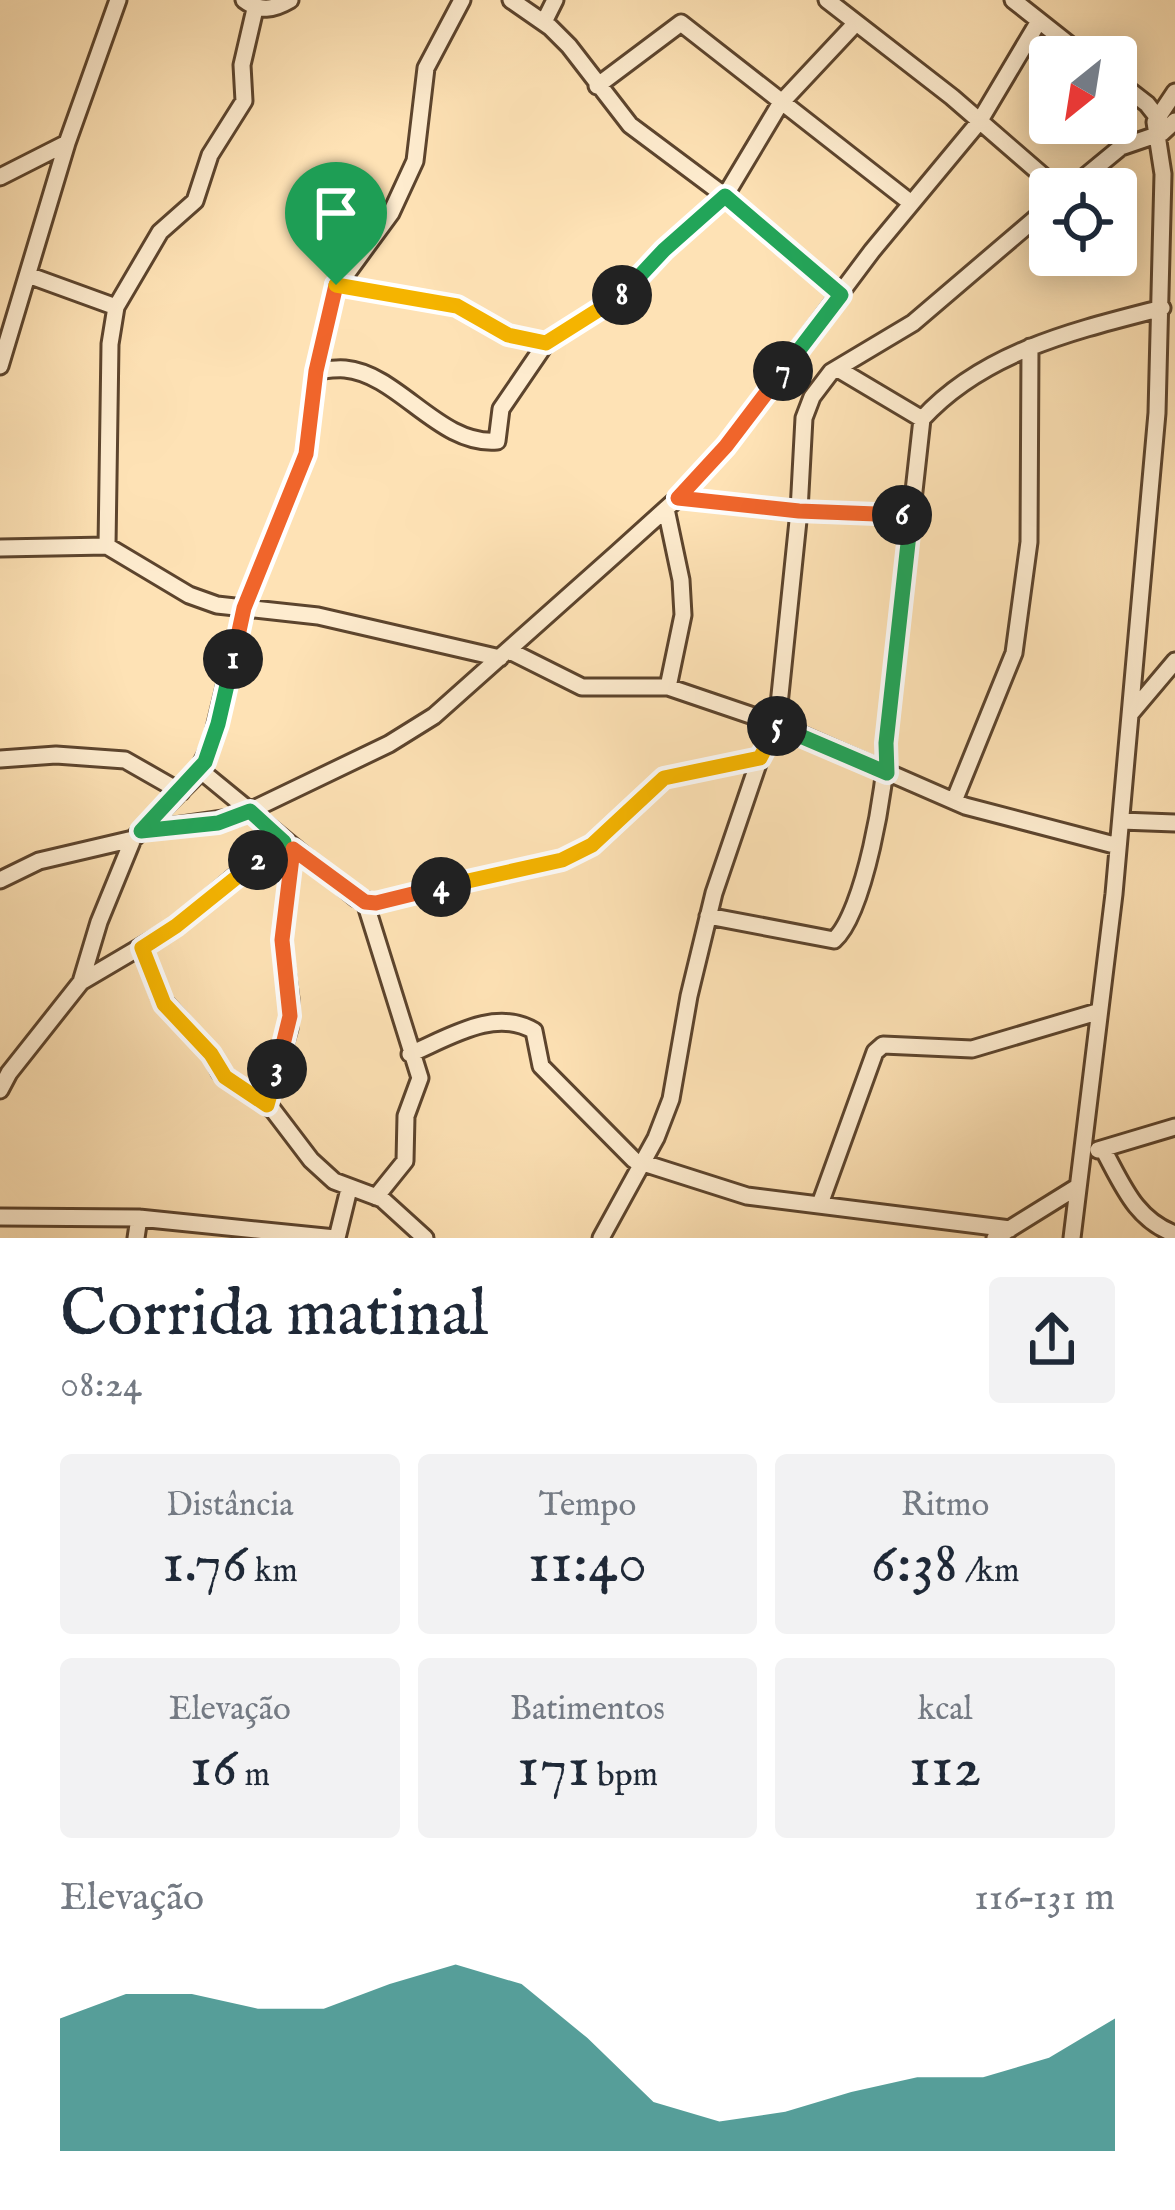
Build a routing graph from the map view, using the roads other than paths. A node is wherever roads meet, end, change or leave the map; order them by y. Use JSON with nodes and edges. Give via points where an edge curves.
{"nodes":[{"id":1,"x":118,"y":0,"type":"edge"},
{"id":2,"x":290,"y":0,"type":"edge"},
{"id":3,"x":462,"y":0,"type":"edge"},
{"id":4,"x":512,"y":0,"type":"edge"},
{"id":5,"x":555,"y":0,"type":"edge"},
{"id":6,"x":827,"y":0,"type":"edge"},
{"id":7,"x":861,"y":0,"type":"edge"},
{"id":8,"x":1013,"y":0,"type":"edge"},
{"id":9,"x":250,"y":4,"type":"edge"},
{"id":10,"x":850,"y":20,"type":"junction"},
{"id":11,"x":1039,"y":21,"type":"junction"},
{"id":12,"x":544,"y":22,"type":"junction"},
{"id":13,"x":1058,"y":36,"type":"edge"},
{"id":14,"x":597,"y":86,"type":"junction"},
{"id":15,"x":1175,"y":92,"type":"edge"},
{"id":16,"x":1137,"y":98,"type":"edge"},
{"id":17,"x":780,"y":104,"type":"junction"},
{"id":18,"x":1156,"y":115,"type":"junction"},
{"id":19,"x":979,"y":122,"type":"junction"},
{"id":20,"x":1169,"y":130,"type":"edge"},
{"id":21,"x":67,"y":143,"type":"junction"},
{"id":22,"x":1033,"y":168,"type":"edge"},
{"id":23,"x":1096,"y":168,"type":"edge"},
{"id":24,"x":0,"y":177,"type":"edge"},
{"id":25,"x":725,"y":196,"type":"junction"},
{"id":26,"x":911,"y":203,"type":"junction"},
{"id":27,"x":1029,"y":224,"type":"edge"},
{"id":28,"x":28,"y":275,"type":"junction"},
{"id":29,"x":336,"y":285,"type":"junction"},
{"id":30,"x":841,"y":295,"type":"junction"},
{"id":31,"x":116,"y":307,"type":"junction"},
{"id":32,"x":1162,"y":308,"type":"junction"},
{"id":33,"x":1168,"y":339,"type":"edge"},
{"id":34,"x":546,"y":343,"type":"junction"},
{"id":35,"x":1030,"y":347,"type":"junction"},
{"id":36,"x":0,"y":366,"type":"edge"},
{"id":37,"x":838,"y":369,"type":"junction"},
{"id":38,"x":316,"y":371,"type":"junction"},
{"id":39,"x":922,"y":419,"type":"junction"},
{"id":40,"x":672,"y":504,"type":"junction"},
{"id":41,"x":799,"y":511,"type":"junction"},
{"id":42,"x":911,"y":516,"type":"junction"},
{"id":43,"x":107,"y":546,"type":"junction"},
{"id":44,"x":0,"y":548,"type":"edge"},
{"id":45,"x":244,"y":608,"type":"junction"},
{"id":46,"x":504,"y":654,"type":"junction"},
{"id":47,"x":1175,"y":661,"type":"edge"},
{"id":48,"x":668,"y":687,"type":"junction"},
{"id":49,"x":1132,"y":712,"type":"junction"},
{"id":50,"x":778,"y":724,"type":"junction"},
{"id":51,"x":760,"y":758,"type":"junction"},
{"id":52,"x":0,"y":759,"type":"edge"},
{"id":53,"x":200,"y":770,"type":"junction"},
{"id":54,"x":887,"y":773,"type":"junction"},
{"id":55,"x":181,"y":792,"type":"junction"},
{"id":56,"x":954,"y":801,"type":"junction"},
{"id":57,"x":250,"y":811,"type":"junction"},
{"id":58,"x":1120,"y":821,"type":"junction"},
{"id":59,"x":1175,"y":823,"type":"edge"},
{"id":60,"x":137,"y":835,"type":"junction"},
{"id":61,"x":289,"y":846,"type":"junction"},
{"id":62,"x":1118,"y":846,"type":"junction"},
{"id":63,"x":0,"y":880,"type":"edge"},
{"id":64,"x":365,"y":902,"type":"junction"},
{"id":65,"x":708,"y":916,"type":"junction"},
{"id":66,"x":142,"y":948,"type":"junction"},
{"id":67,"x":81,"y":982,"type":"junction"},
{"id":68,"x":1097,"y":1012,"type":"junction"},
{"id":69,"x":410,"y":1054,"type":"junction"},
{"id":70,"x":0,"y":1086,"type":"edge"},
{"id":71,"x":267,"y":1105,"type":"junction"},
{"id":72,"x":1175,"y":1126,"type":"edge"},
{"id":73,"x":1083,"y":1147,"type":"junction"},
{"id":74,"x":1104,"y":1151,"type":"junction"},
{"id":75,"x":643,"y":1163,"type":"junction"},
{"id":76,"x":1077,"y":1187,"type":"junction"},
{"id":77,"x":349,"y":1189,"type":"junction"},
{"id":78,"x":376,"y":1197,"type":"junction"},
{"id":79,"x":820,"y":1204,"type":"junction"},
{"id":80,"x":0,"y":1217,"type":"edge"},
{"id":81,"x":139,"y":1219,"type":"junction"},
{"id":82,"x":1002,"y":1233,"type":"edge"},
{"id":83,"x":1175,"y":1234,"type":"edge"},
{"id":84,"x":136,"y":1238,"type":"edge"},
{"id":85,"x":336,"y":1238,"type":"edge"},
{"id":86,"x":424,"y":1238,"type":"edge"},
{"id":87,"x":601,"y":1238,"type":"edge"},
{"id":88,"x":1072,"y":1238,"type":"edge"}],
"edges":[{"from":1,"to":21,"type":"street"},
{"from":2,"to":9,"type":"street"},
{"from":3,"to":29,"type":"street","via":[[426,68],[415,161],[381,230]]},
{"from":4,"to":12,"type":"street"},
{"from":5,"to":12,"type":"street"},
{"from":6,"to":10,"type":"street"},
{"from":7,"to":10,"type":"street"},
{"from":8,"to":11,"type":"street"},
{"from":9,"to":31,"type":"street","via":[[244,101],[210,155],[195,201],[160,232]]},
{"from":10,"to":17,"type":"street"},
{"from":10,"to":19,"type":"street"},
{"from":11,"to":13,"type":"street"},
{"from":11,"to":19,"type":"street"},
{"from":12,"to":14,"type":"street"},
{"from":14,"to":17,"type":"street","via":[[681,23]]},
{"from":14,"to":25,"type":"street","via":[[631,125]]},
{"from":15,"to":18,"type":"street"},
{"from":16,"to":18,"type":"street"},
{"from":17,"to":25,"type":"street"},
{"from":17,"to":26,"type":"street"},
{"from":18,"to":20,"type":"street"},
{"from":19,"to":22,"type":"street"},
{"from":19,"to":26,"type":"street"},
{"from":20,"to":23,"type":"street","via":[[1121,147]]},
{"from":20,"to":32,"type":"street"},
{"from":21,"to":24,"type":"street"},
{"from":21,"to":28,"type":"street"},
{"from":25,"to":30,"type":"street"},
{"from":25,"to":34,"type":"street","via":[[628,291]]},
{"from":26,"to":30,"type":"street"},
{"from":27,"to":37,"type":"street","via":[[914,323]]},
{"from":28,"to":31,"type":"street"},
{"from":28,"to":36,"type":"street"},
{"from":29,"to":34,"type":"street","via":[[457,306],[508,335]]},
{"from":29,"to":38,"type":"street"},
{"from":30,"to":40,"type":"street"},
{"from":31,"to":43,"type":"street"},
{"from":32,"to":33,"type":"street"},
{"from":32,"to":35,"type":"street"},
{"from":33,"to":49,"type":"street"},
{"from":34,"to":38,"type":"street","via":[[501,409],[493,442],[453,430],[367,376]]},
{"from":35,"to":39,"type":"street","via":[[981,371]]},
{"from":35,"to":56,"type":"street","via":[[1029,542],[1014,653]]},
{"from":37,"to":39,"type":"street"},
{"from":37,"to":41,"type":"street","via":[[821,380],[804,418]]},
{"from":38,"to":45,"type":"street","via":[[303,464]]},
{"from":39,"to":42,"type":"street"},
{"from":40,"to":41,"type":"street"},
{"from":40,"to":46,"type":"street"},
{"from":40,"to":48,"type":"street","via":[[683,615]]},
{"from":41,"to":42,"type":"street"},
{"from":41,"to":50,"type":"street"},
{"from":42,"to":54,"type":"street"},
{"from":43,"to":44,"type":"street"},
{"from":43,"to":45,"type":"street","via":[[189,596]]},
{"from":45,"to":46,"type":"street"},
{"from":45,"to":53,"type":"street"},
{"from":46,"to":48,"type":"street","via":[[582,687]]},
{"from":46,"to":57,"type":"street","via":[[434,716]]},
{"from":47,"to":49,"type":"street"},
{"from":48,"to":50,"type":"street"},
{"from":49,"to":58,"type":"street"},
{"from":50,"to":51,"type":"street"},
{"from":50,"to":54,"type":"street"},
{"from":51,"to":64,"type":"street","via":[[664,778],[592,845],[562,860]]},
{"from":51,"to":65,"type":"street"},
{"from":52,"to":55,"type":"street","via":[[125,760]]},
{"from":53,"to":55,"type":"street"},
{"from":53,"to":57,"type":"street"},
{"from":54,"to":56,"type":"street"},
{"from":54,"to":65,"type":"street","via":[[872,844],[834,940]]},
{"from":55,"to":60,"type":"street"},
{"from":56,"to":62,"type":"street"},
{"from":57,"to":60,"type":"street"},
{"from":57,"to":61,"type":"street"},
{"from":58,"to":59,"type":"street"},
{"from":58,"to":62,"type":"street"},
{"from":60,"to":63,"type":"street"},
{"from":60,"to":67,"type":"street"},
{"from":61,"to":64,"type":"street"},
{"from":61,"to":66,"type":"street"},
{"from":61,"to":71,"type":"street","via":[[282,940],[289,1028]]},
{"from":62,"to":68,"type":"street"},
{"from":64,"to":69,"type":"street"},
{"from":65,"to":75,"type":"street","via":[[671,1099]]},
{"from":66,"to":67,"type":"street"},
{"from":66,"to":71,"type":"street","via":[[164,1004],[225,1077]]},
{"from":67,"to":70,"type":"street"},
{"from":68,"to":73,"type":"street"},
{"from":68,"to":79,"type":"street","via":[[972,1048],[883,1045]]},
{"from":69,"to":75,"type":"street","via":[[487,1023],[518,1022],[534,1031],[541,1066]]},
{"from":69,"to":78,"type":"street","via":[[420,1078],[406,1116],[404,1161]]},
{"from":71,"to":77,"type":"street","via":[[311,1160]]},
{"from":72,"to":74,"type":"street"},
{"from":73,"to":74,"type":"street"},
{"from":73,"to":76,"type":"street"},
{"from":74,"to":83,"type":"street","via":[[1140,1213]]},
{"from":75,"to":79,"type":"street","via":[[747,1196]]},
{"from":75,"to":87,"type":"street"},
{"from":76,"to":82,"type":"street"},
{"from":76,"to":88,"type":"street"},
{"from":77,"to":78,"type":"street"},
{"from":77,"to":85,"type":"street"},
{"from":78,"to":86,"type":"street"},
{"from":79,"to":82,"type":"street"},
{"from":80,"to":81,"type":"street"},
{"from":81,"to":84,"type":"street"},
{"from":81,"to":85,"type":"street"}]}
